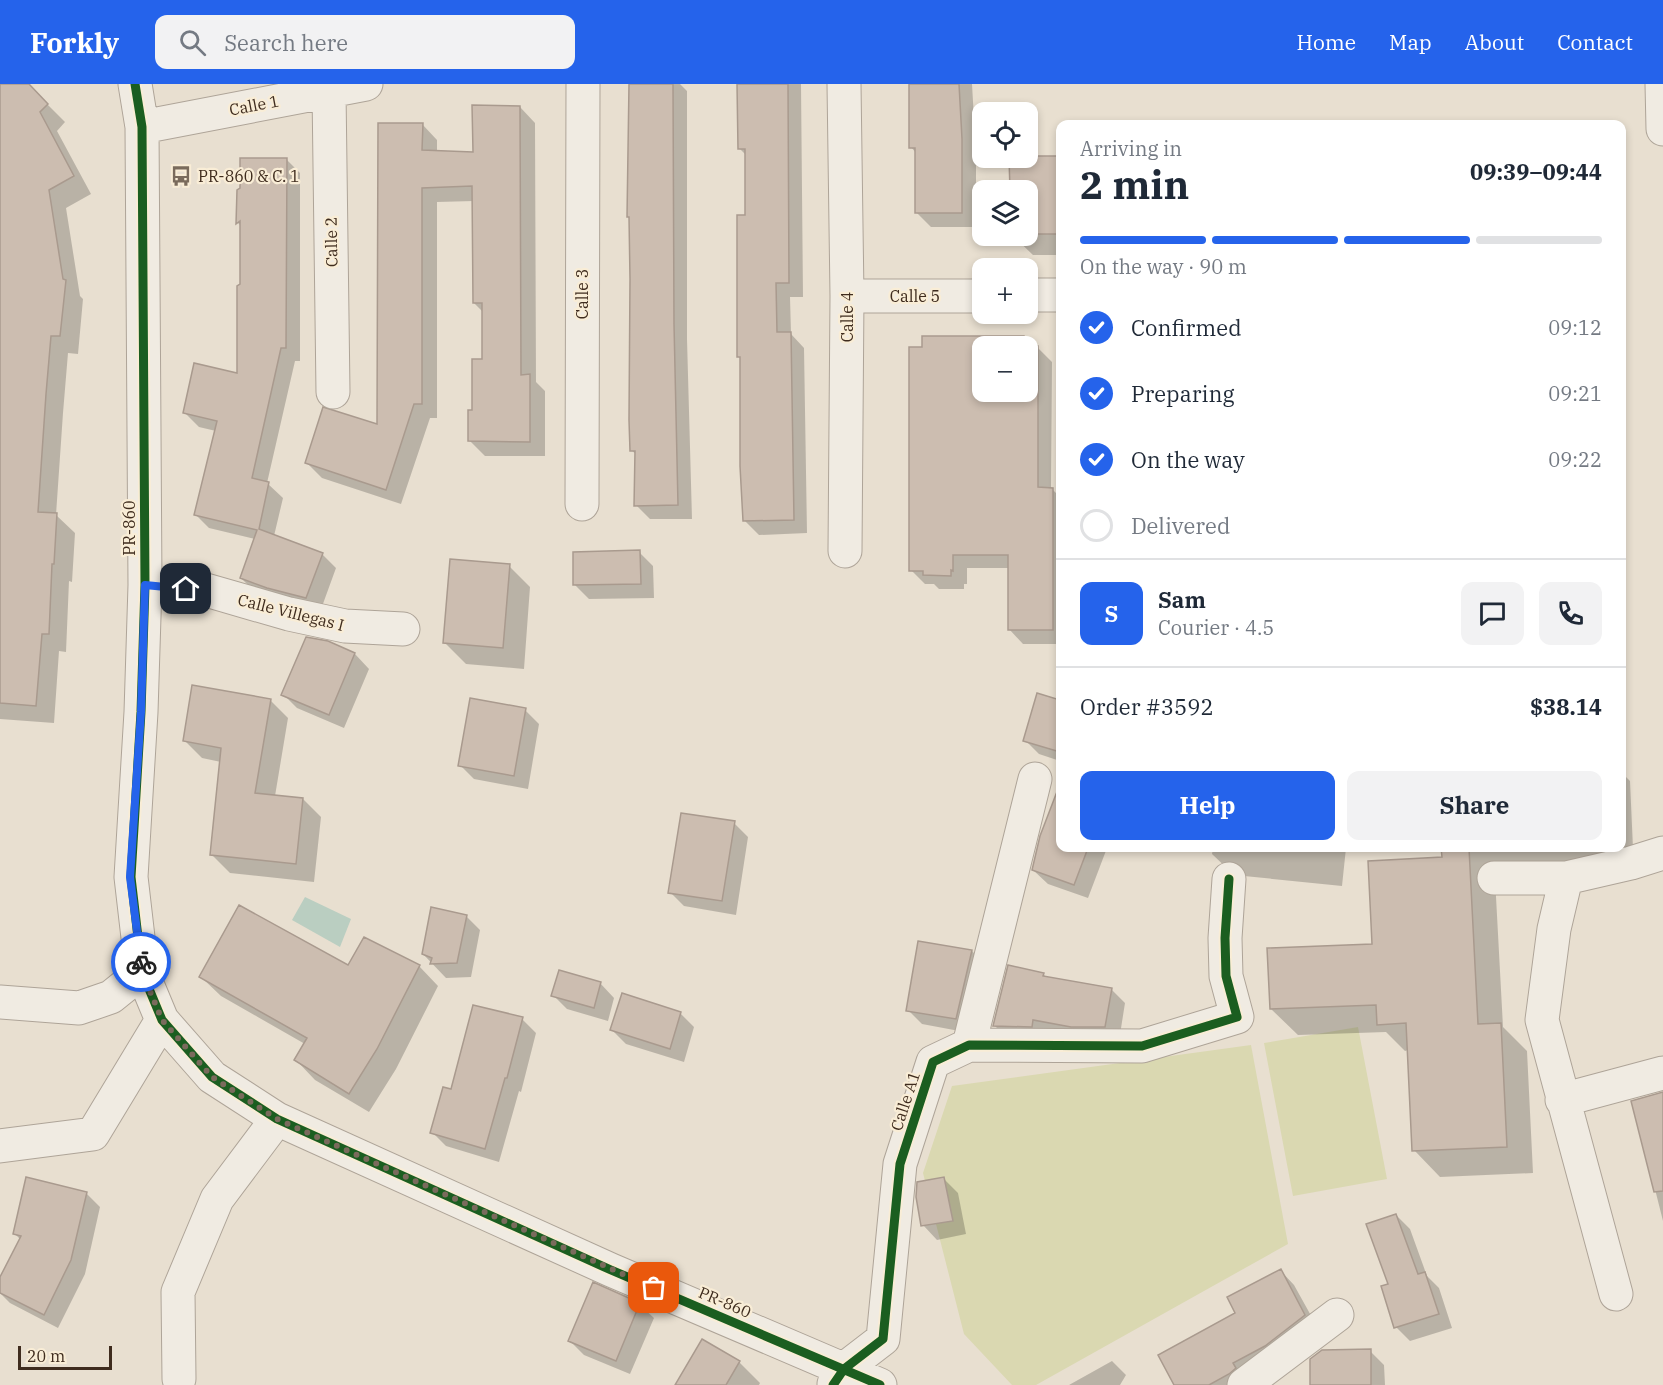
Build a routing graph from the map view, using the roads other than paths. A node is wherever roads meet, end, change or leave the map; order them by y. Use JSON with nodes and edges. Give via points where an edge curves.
{"nodes":[{"id":1,"x":135,"y":84,"type":"edge"},
{"id":2,"x":366,"y":84,"type":"edge"},
{"id":3,"x":583,"y":84,"type":"edge"},
{"id":4,"x":844,"y":84,"type":"edge"},
{"id":5,"x":1662,"y":84,"type":"edge"},
{"id":6,"x":329,"y":91,"type":"junction"},
{"id":7,"x":142,"y":127,"type":"junction"},
{"id":8,"x":1663,"y":129,"type":"edge"},
{"id":9,"x":1056,"y":295,"type":"edge"},
{"id":10,"x":847,"y":296,"type":"junction"},
{"id":11,"x":972,"y":296,"type":"edge"},
{"id":12,"x":1038,"y":296,"type":"edge"},
{"id":13,"x":333,"y":392,"type":"dead end"},
{"id":14,"x":582,"y":504,"type":"dead end"},
{"id":15,"x":845,"y":551,"type":"dead end"},
{"id":16,"x":145,"y":585,"type":"junction"},
{"id":17,"x":403,"y":629,"type":"dead end"},
{"id":18,"x":1035,"y":780,"type":"dead end"},
{"id":19,"x":1663,"y":853,"type":"edge"},
{"id":20,"x":1494,"y":878,"type":"dead end"},
{"id":21,"x":1566,"y":878,"type":"junction"},
{"id":22,"x":1229,"y":879,"type":"dead end"},
{"id":23,"x":142,"y":972,"type":"junction"},
{"id":24,"x":0,"y":1002,"type":"edge"},
{"id":25,"x":162,"y":1020,"type":"junction"},
{"id":26,"x":969,"y":1045,"type":"junction"},
{"id":27,"x":1663,"y":1073,"type":"edge"},
{"id":28,"x":1562,"y":1100,"type":"junction"},
{"id":29,"x":277,"y":1119,"type":"junction"},
{"id":30,"x":0,"y":1146,"type":"edge"},
{"id":31,"x":1616,"y":1294,"type":"dead end"},
{"id":32,"x":1337,"y":1315,"type":"dead end"},
{"id":33,"x":838,"y":1377,"type":"edge"},
{"id":34,"x":179,"y":1379,"type":"dead end"},
{"id":35,"x":880,"y":1385,"type":"edge"},
{"id":36,"x":1244,"y":1385,"type":"edge"}],
"edges":[{"from":1,"to":7,"type":"street","name":"PR-860","number":"PR-860"},
{"from":2,"to":6,"type":"street","name":"Calle 1"},
{"from":3,"to":14,"type":"street","name":"Calle 3"},
{"from":4,"to":10,"type":"street","name":"Calle 4"},
{"from":5,"to":8,"type":"street"},
{"from":6,"to":7,"type":"street","name":"Calle 1"},
{"from":6,"to":13,"type":"street","name":"Calle 2"},
{"from":7,"to":16,"type":"street","name":"PR-860","number":"PR-860"},
{"from":9,"to":12,"type":"street"},
{"from":10,"to":11,"type":"street","name":"Calle 5"},
{"from":10,"to":15,"type":"street","name":"Calle 4"},
{"from":16,"to":17,"type":"street","name":"Calle Villegas I","via":[[206,590],[345,626]]},
{"from":16,"to":23,"type":"street","name":"PR-860","number":"PR-860","via":[[130,877]]},
{"from":18,"to":26,"type":"street"},
{"from":19,"to":21,"type":"street"},
{"from":20,"to":21,"type":"street"},
{"from":21,"to":28,"type":"street","via":[[1554,929],[1542,1020]]},
{"from":22,"to":26,"type":"street","name":"Calle A1","via":[[1226,976],[1237,1017],[1142,1046]]},
{"from":23,"to":24,"type":"street","via":[[111,997],[79,1008]]},
{"from":23,"to":25,"type":"street","name":"PR-860","number":"PR-860"},
{"from":25,"to":29,"type":"street","name":"PR-860","number":"PR-860","via":[[212,1077]]},
{"from":25,"to":30,"type":"street","via":[[93,1134]]},
{"from":26,"to":33,"type":"street","name":"Calle A1","via":[[933,1062],[900,1164],[884,1339]]},
{"from":27,"to":28,"type":"street"},
{"from":28,"to":31,"type":"street"},
{"from":29,"to":33,"type":"street","name":"PR-860","number":"PR-860"},
{"from":29,"to":34,"type":"street","via":[[217,1199],[178,1292]]},
{"from":32,"to":36,"type":"street"},
{"from":33,"to":35,"type":"street","name":"PR-860","number":"PR-860"}]}
